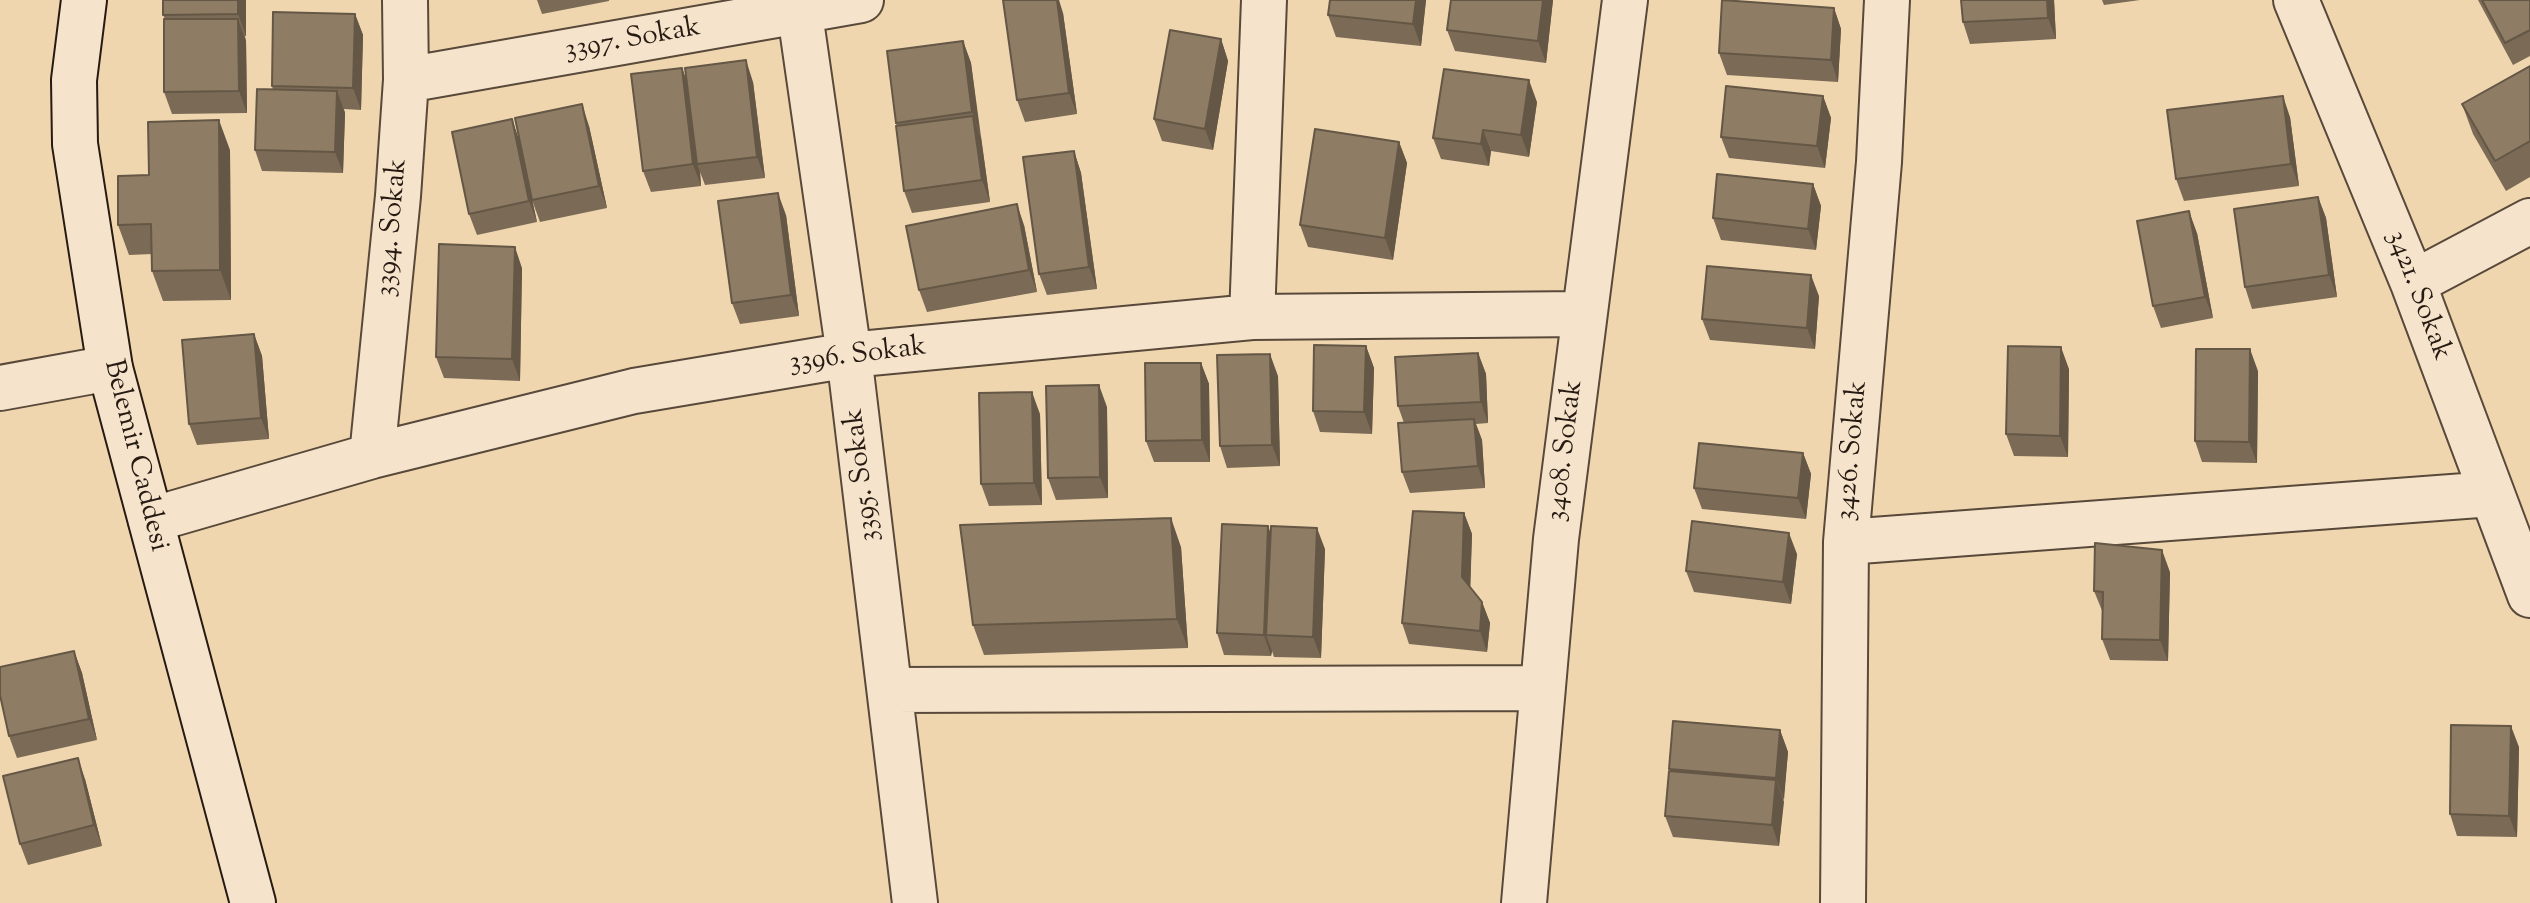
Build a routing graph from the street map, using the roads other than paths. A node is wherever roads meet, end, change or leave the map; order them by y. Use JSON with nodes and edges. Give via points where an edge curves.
{"nodes":[{"id":1,"x":84,"y":0,"type":"edge"},
{"id":2,"x":405,"y":0,"type":"edge"},
{"id":3,"x":861,"y":0,"type":"edge"},
{"id":4,"x":1264,"y":0,"type":"edge"},
{"id":5,"x":1625,"y":0,"type":"edge"},
{"id":6,"x":1887,"y":0,"type":"edge"},
{"id":7,"x":2296,"y":0,"type":"edge"},
{"id":8,"x":799,"y":6,"type":"edge"},
{"id":9,"x":406,"y":80,"type":"junction"},
{"id":10,"x":2530,"y":221,"type":"edge"},
{"id":11,"x":2413,"y":283,"type":"junction"},
{"id":12,"x":1583,"y":314,"type":"junction"},
{"id":13,"x":1252,"y":317,"type":"junction"},
{"id":14,"x":849,"y":355,"type":"junction"},
{"id":15,"x":110,"y":368,"type":"junction"},
{"id":16,"x":0,"y":388,"type":"edge"},
{"id":17,"x":372,"y":456,"type":"junction"},
{"id":18,"x":2492,"y":494,"type":"junction"},
{"id":19,"x":151,"y":520,"type":"junction"},
{"id":20,"x":1846,"y":542,"type":"junction"},
{"id":21,"x":2530,"y":595,"type":"edge"},
{"id":22,"x":1543,"y":688,"type":"junction"},
{"id":23,"x":890,"y":690,"type":"junction"},
{"id":24,"x":253,"y":903,"type":"edge"},
{"id":25,"x":915,"y":903,"type":"edge"},
{"id":26,"x":1524,"y":903,"type":"edge"},
{"id":27,"x":1843,"y":903,"type":"edge"}],
"edges":[{"from":1,"to":15,"type":"street","name":"Belemir Caddesi","via":[[74,80],[75,144]]},
{"from":2,"to":9,"type":"street","name":"3394. Sokak"},
{"from":3,"to":8,"type":"street","name":"3397. Sokak"},
{"from":4,"to":13,"type":"street"},
{"from":5,"to":12,"type":"street","name":"3408. Sokak"},
{"from":6,"to":20,"type":"street","name":"3426. Sokak","via":[[1879,162]]},
{"from":7,"to":11,"type":"street","name":"3421. Sokak"},
{"from":8,"to":9,"type":"street","name":"3397. Sokak"},
{"from":8,"to":14,"type":"street","name":"3395. Sokak"},
{"from":9,"to":17,"type":"street","name":"3394. Sokak"},
{"from":10,"to":11,"type":"street"},
{"from":11,"to":18,"type":"street","name":"3421. Sokak"},
{"from":12,"to":13,"type":"street","name":"3396. Sokak"},
{"from":12,"to":22,"type":"street","name":"3408. Sokak"},
{"from":13,"to":14,"type":"street","name":"3396. Sokak"},
{"from":14,"to":17,"type":"street","name":"3396. Sokak","via":[[634,391]]},
{"from":14,"to":23,"type":"street","name":"3395. Sokak"},
{"from":15,"to":16,"type":"street"},
{"from":15,"to":19,"type":"street","name":"Belemir Caddesi"},
{"from":17,"to":19,"type":"street","name":"3396. Sokak"},
{"from":18,"to":20,"type":"street"},
{"from":18,"to":21,"type":"street","name":"3421. Sokak"},
{"from":19,"to":24,"type":"street","name":"Belemir Caddesi"},
{"from":20,"to":27,"type":"street","name":"3426. Sokak"},
{"from":22,"to":23,"type":"street"},
{"from":22,"to":26,"type":"street","name":"3408. Sokak"},
{"from":23,"to":25,"type":"street","name":"3395. Sokak"}]}
